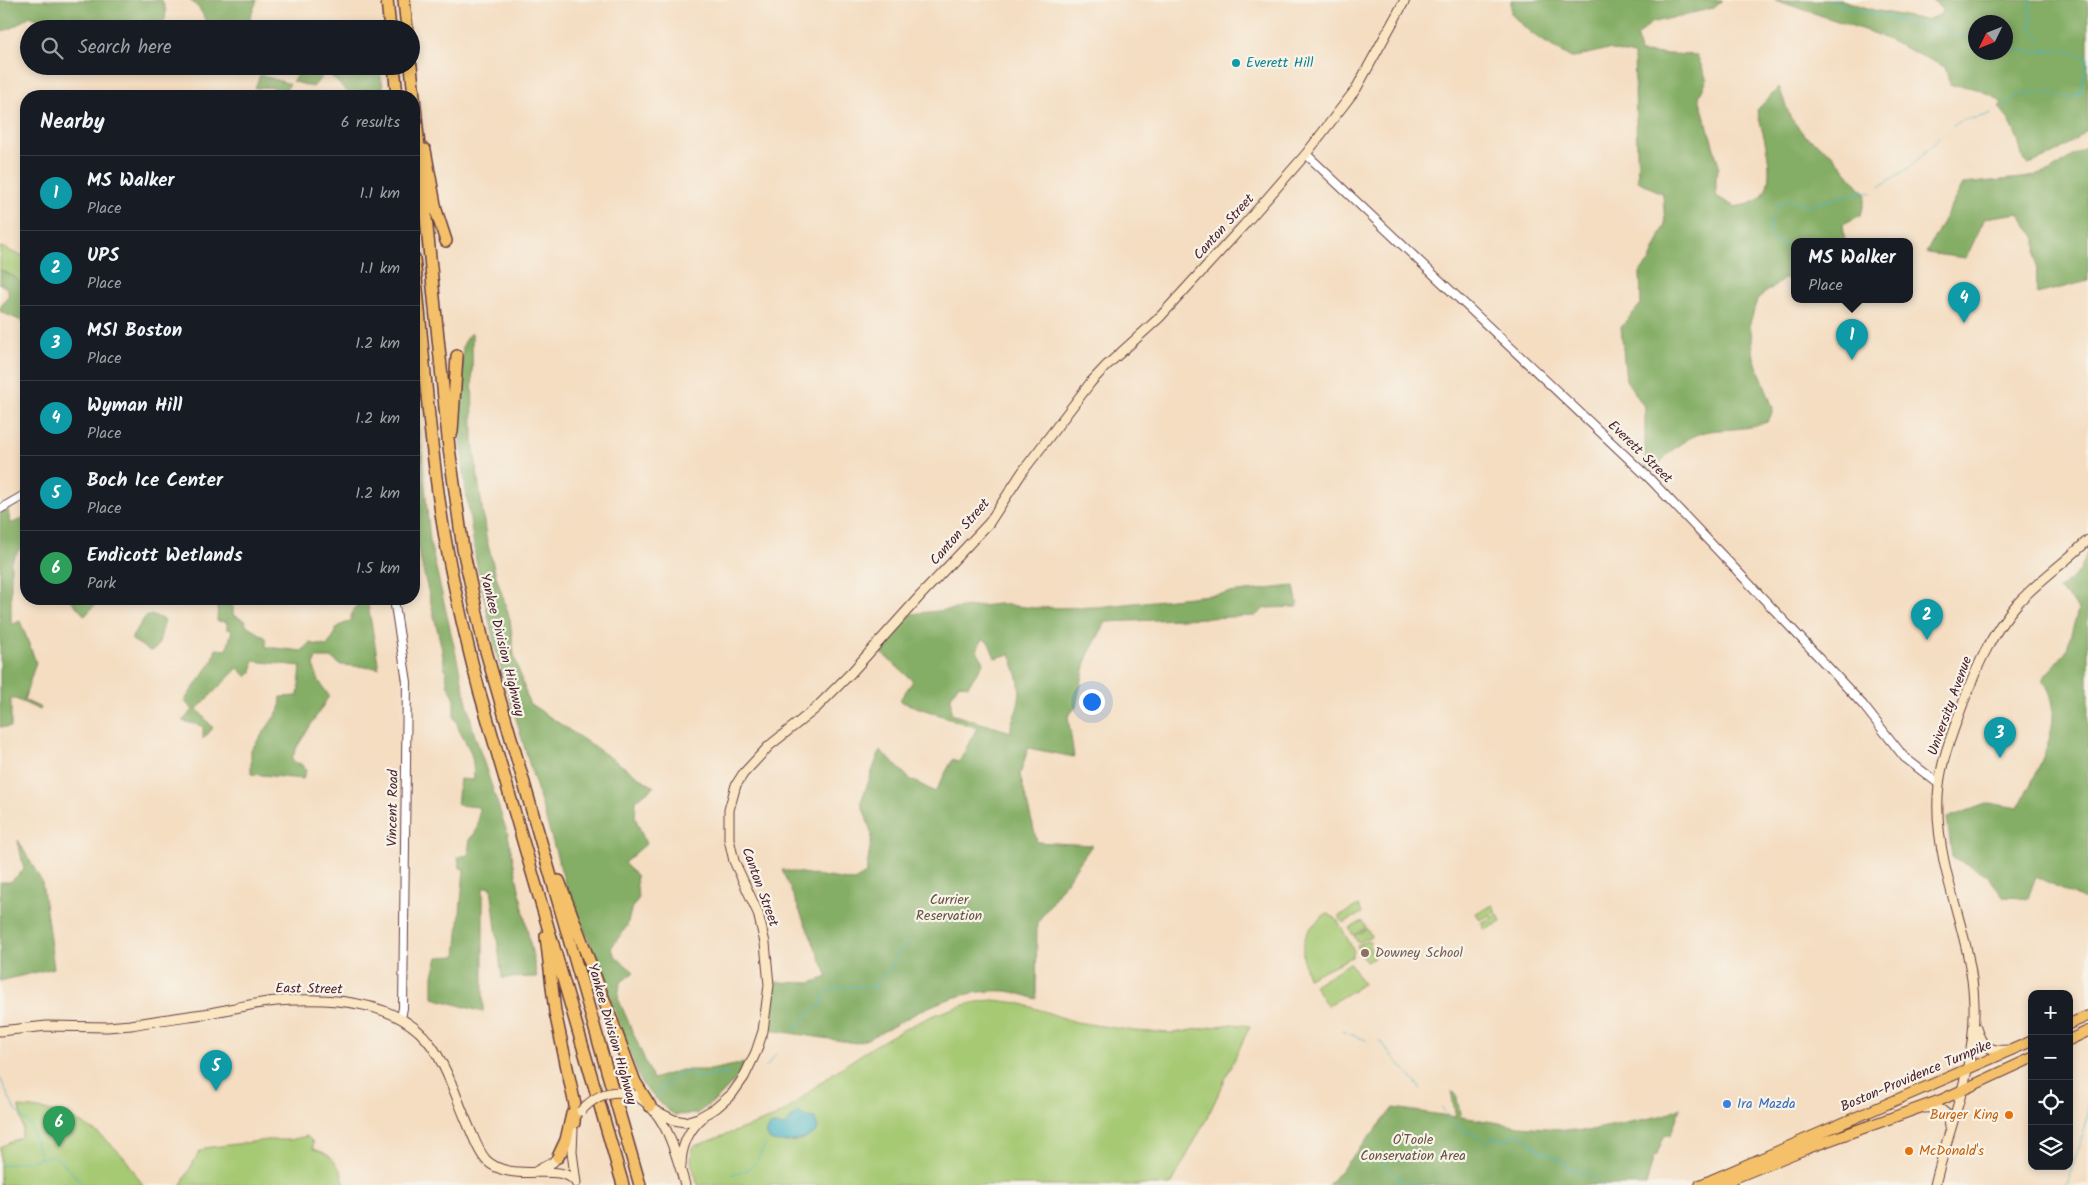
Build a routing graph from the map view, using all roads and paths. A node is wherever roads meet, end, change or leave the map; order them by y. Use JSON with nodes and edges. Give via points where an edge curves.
{"nodes":[{"id":1,"x":388,"y":0,"type":"edge"},
{"id":2,"x":404,"y":0,"type":"edge"},
{"id":3,"x":1404,"y":0,"type":"edge"},
{"id":4,"x":389,"y":20,"type":"edge"},
{"id":5,"x":406,"y":20,"type":"edge"},
{"id":6,"x":395,"y":75,"type":"edge"},
{"id":7,"x":412,"y":75,"type":"edge"},
{"id":8,"x":396,"y":90,"type":"edge"},
{"id":9,"x":413,"y":90,"type":"edge"},
{"id":10,"x":420,"y":135,"type":"edge"},
{"id":11,"x":1306,"y":154,"type":"junction"},
{"id":12,"x":420,"y":162,"type":"edge"},
{"id":13,"x":446,"y":241,"type":"dead end"},
{"id":14,"x":420,"y":317,"type":"edge"},
{"id":15,"x":456,"y":356,"type":"dead end"},
{"id":16,"x":450,"y":448,"type":"junction"},
{"id":17,"x":20,"y":497,"type":"edge"},
{"id":18,"x":0,"y":509,"type":"edge"},
{"id":19,"x":2088,"y":540,"type":"edge"},
{"id":20,"x":395,"y":605,"type":"edge"},
{"id":21,"x":1939,"y":784,"type":"junction"},
{"id":22,"x":534,"y":818,"type":"junction"},
{"id":23,"x":544,"y":914,"type":"junction"},
{"id":24,"x":2088,"y":1016,"type":"edge"},
{"id":25,"x":401,"y":1018,"type":"junction"},
{"id":26,"x":2073,"y":1022,"type":"edge"},
{"id":27,"x":1974,"y":1023,"type":"junction"},
{"id":28,"x":2088,"y":1031,"type":"edge"},
{"id":29,"x":0,"y":1032,"type":"edge"},
{"id":30,"x":2073,"y":1038,"type":"edge"},
{"id":31,"x":2028,"y":1043,"type":"edge"},
{"id":32,"x":2014,"y":1049,"type":"junction"},
{"id":33,"x":2028,"y":1060,"type":"edge"},
{"id":34,"x":1968,"y":1069,"type":"junction"},
{"id":35,"x":1963,"y":1090,"type":"junction"},
{"id":36,"x":572,"y":1098,"type":"junction"},
{"id":37,"x":652,"y":1108,"type":"junction"},
{"id":38,"x":1916,"y":1109,"type":"junction"},
{"id":39,"x":706,"y":1114,"type":"junction"},
{"id":40,"x":574,"y":1125,"type":"junction"},
{"id":41,"x":1950,"y":1133,"type":"junction"},
{"id":42,"x":1814,"y":1140,"type":"junction"},
{"id":43,"x":558,"y":1157,"type":"junction"},
{"id":44,"x":681,"y":1172,"type":"junction"},
{"id":45,"x":530,"y":1174,"type":"junction"},
{"id":46,"x":576,"y":1183,"type":"edge"},
{"id":47,"x":623,"y":1185,"type":"edge"},
{"id":48,"x":640,"y":1185,"type":"edge"},
{"id":49,"x":686,"y":1185,"type":"edge"},
{"id":50,"x":1700,"y":1185,"type":"edge"},
{"id":51,"x":1717,"y":1185,"type":"edge"},
{"id":52,"x":1935,"y":1185,"type":"edge"}],
"edges":[{"from":1,"to":4,"type":"highway"},
{"from":2,"to":5,"type":"highway"},
{"from":3,"to":11,"type":"main road","name":"Canton Street","via":[[1355,91]]},
{"from":6,"to":8,"type":"highway"},
{"from":7,"to":9,"type":"highway","name":"Yankee Division Highway"},
{"from":10,"to":13,"type":"highway"},
{"from":11,"to":21,"type":"street","name":"Everett Street","via":[[1642,471],[1863,705],[1904,757]]},
{"from":11,"to":39,"type":"main road","name":"Canton Street","via":[[1159,318],[1091,382],[1023,470],[989,523],[836,688],[768,746],[736,785],[730,804],[729,839],[734,861],[758,912],[769,969],[768,999],[761,1036],[748,1070],[732,1094]]},
{"from":12,"to":16,"type":"highway","name":"Yankee Division Highway"},
{"from":14,"to":23,"type":"highway","via":[[437,484],[450,567],[477,680]]},
{"from":15,"to":16,"type":"highway"},
{"from":16,"to":22,"type":"highway","name":"Yankee Division Highway","via":[[463,549],[479,622]]},
{"from":17,"to":18,"type":"street"},
{"from":19,"to":21,"type":"main road","name":"University Avenue","via":[[2018,602],[1988,644],[1947,747]]},
{"from":20,"to":25,"type":"street","name":"Vincent Road","via":[[407,682]]},
{"from":21,"to":27,"type":"main road","name":"University Avenue","via":[[1942,847],[1968,955]]},
{"from":22,"to":37,"type":"highway","via":[[552,858],[633,1078]]},
{"from":22,"to":48,"type":"highway","name":"Yankee Division Highway"},
{"from":23,"to":36,"type":"highway","via":[[553,998]]},
{"from":23,"to":47,"type":"highway"},
{"from":24,"to":26,"type":"main road"},
{"from":25,"to":29,"type":"main road","name":"East Street","via":[[379,1009],[346,1003],[278,1001],[131,1025],[47,1026]]},
{"from":25,"to":45,"type":"main road","name":"East Street","via":[[434,1050],[485,1159],[502,1171]]},
{"from":27,"to":32,"type":"main road","via":[[1980,1039],[1988,1048]]},
{"from":27,"to":34,"type":"main road","name":"University Avenue"},
{"from":28,"to":30,"type":"main road"},
{"from":31,"to":32,"type":"main road","name":"Boston-Providence Turnpike"},
{"from":32,"to":34,"type":"main road","name":"Boston-Providence Turnpike"},
{"from":33,"to":35,"type":"main road","name":"Boston-Providence Turnpike"},
{"from":34,"to":35,"type":"main road"},
{"from":34,"to":42,"type":"main road","name":"Boston-Providence Turnpike"},
{"from":35,"to":38,"type":"main road","name":"Boston-Providence Turnpike"},
{"from":35,"to":41,"type":"main road"},
{"from":36,"to":40,"type":"highway"},
{"from":36,"to":43,"type":"highway","via":[[571,1117]]},
{"from":37,"to":39,"type":"main road","name":"Canton Street","via":[[679,1121],[693,1120]]},
{"from":37,"to":40,"type":"main road","name":"Canton Street","bridge":true,"via":[[634,1095],[621,1092],[604,1094],[589,1102]]},
{"from":37,"to":44,"type":"main road","via":[[667,1134]]},
{"from":38,"to":41,"type":"main road","via":[[1944,1110],[1949,1119]]},
{"from":38,"to":42,"type":"main road","name":"Boston-Providence Turnpike"},
{"from":39,"to":44,"type":"main road","name":"Canton Street","via":[[686,1139]]},
{"from":40,"to":43,"type":"main road","via":[[568,1143]]},
{"from":40,"to":46,"type":"main road","via":[[572,1152]]},
{"from":41,"to":52,"type":"main road"},
{"from":42,"to":50,"type":"main road"},
{"from":42,"to":51,"type":"main road"},
{"from":43,"to":45,"type":"main road"},
{"from":44,"to":49,"type":"main road"},
{"from":45,"to":46,"type":"main road","name":"East Street","via":[[563,1174],[572,1177]]}]}
